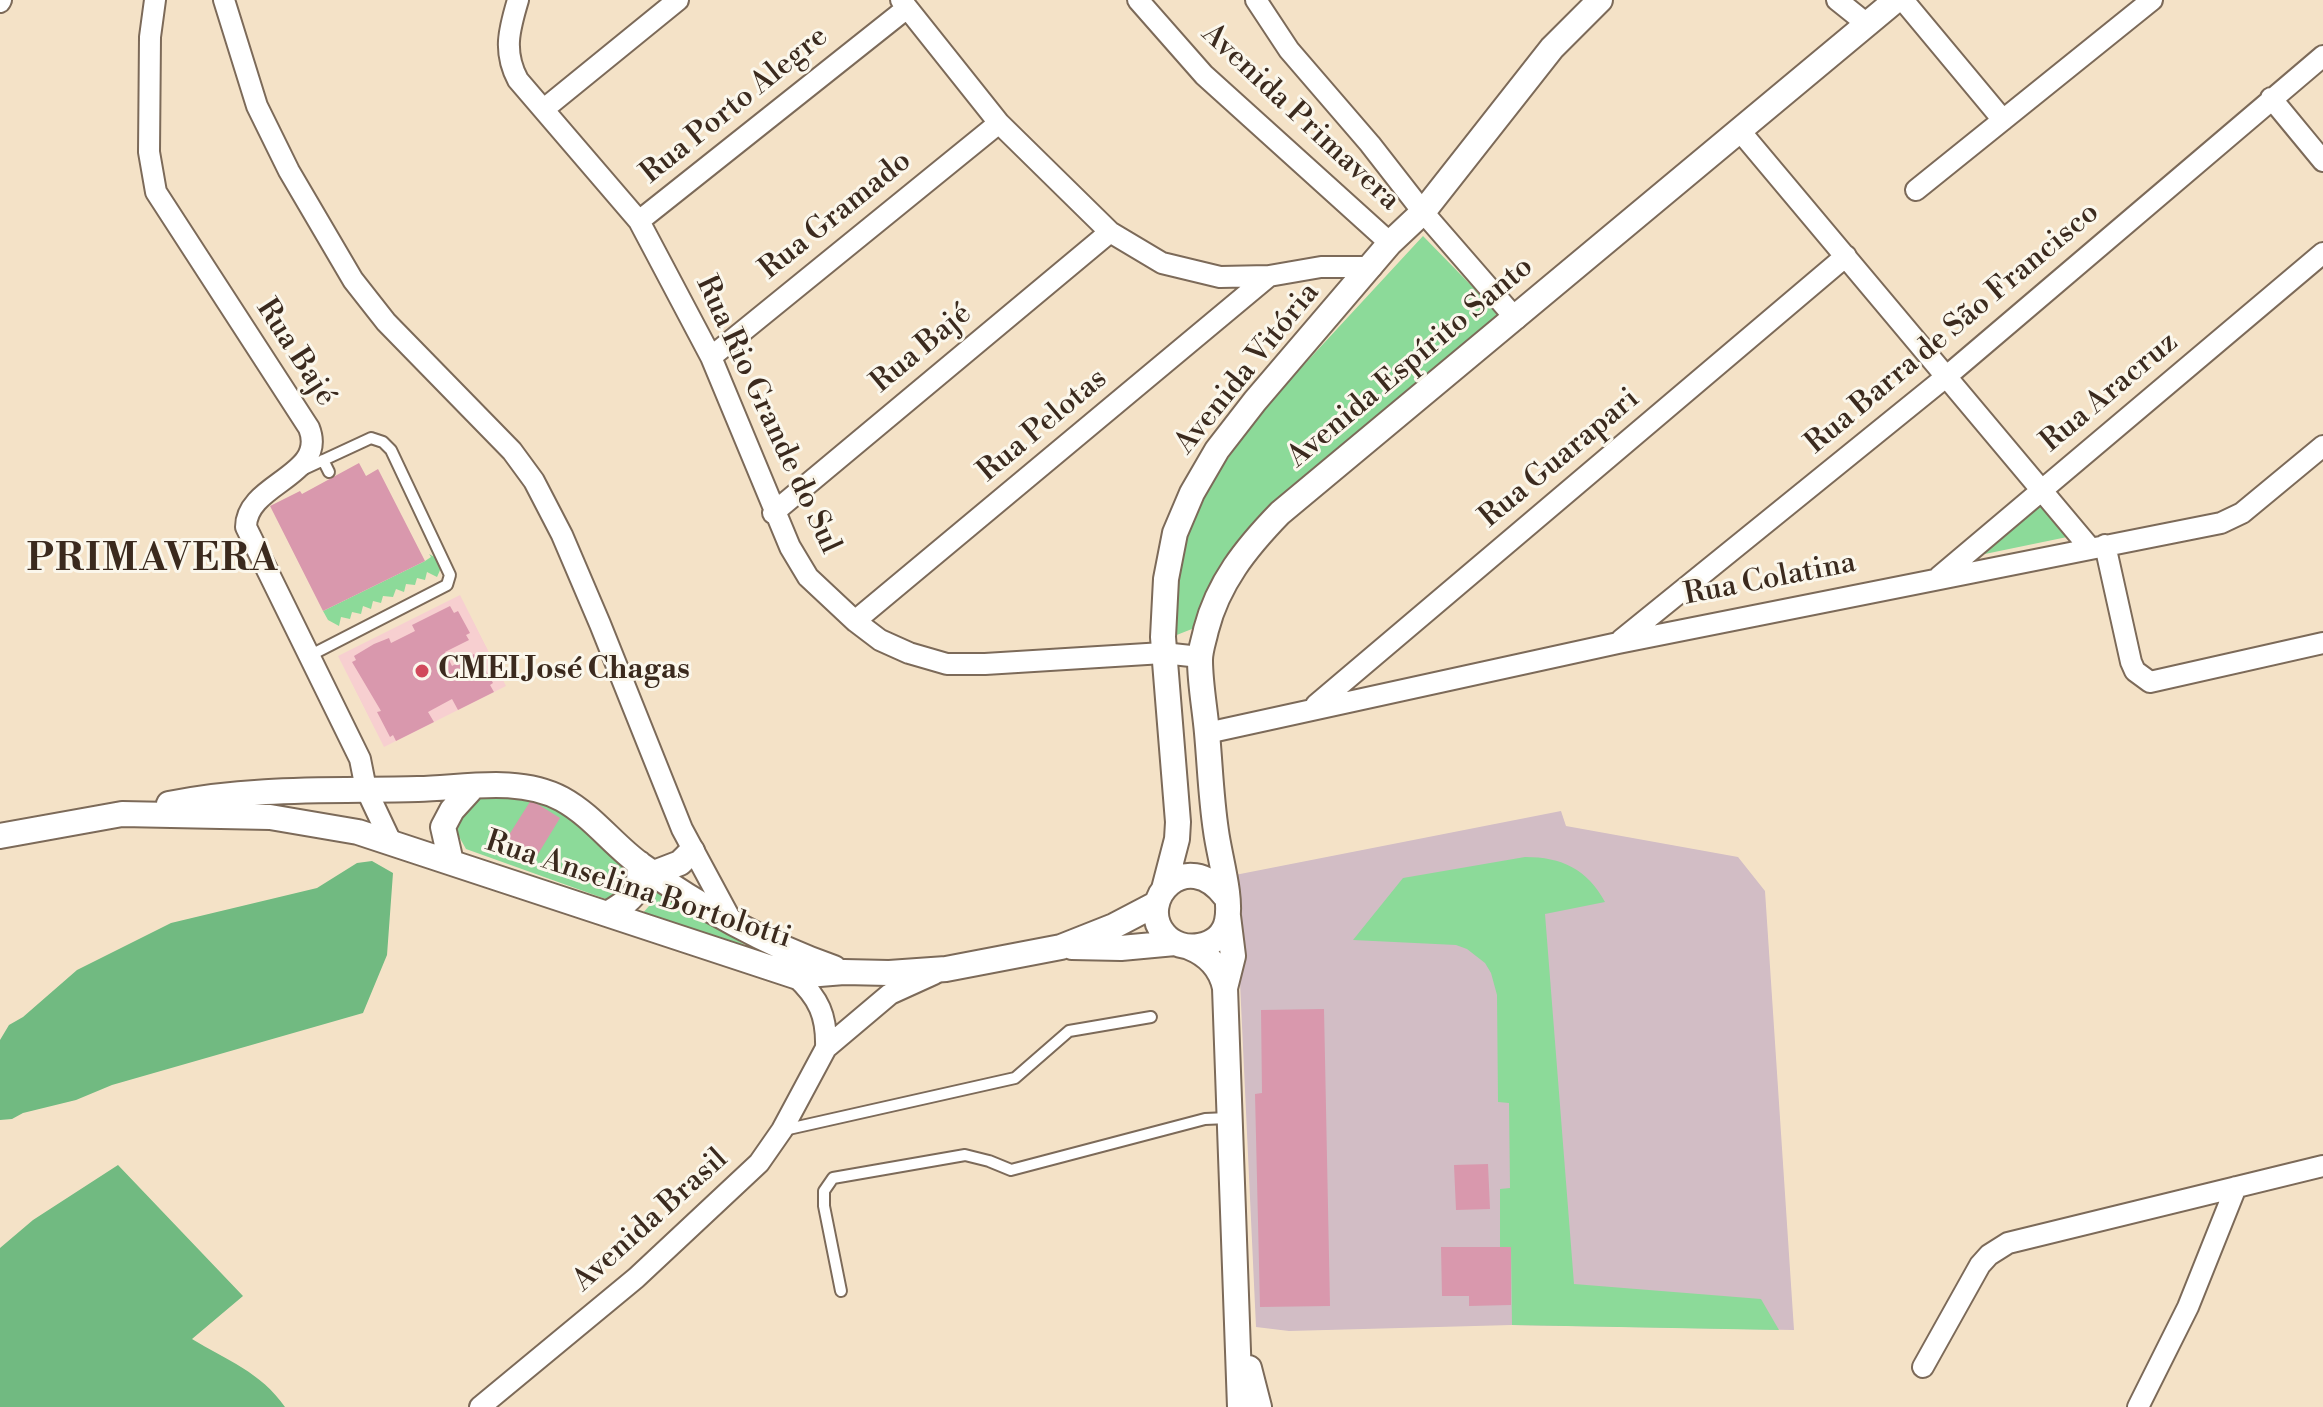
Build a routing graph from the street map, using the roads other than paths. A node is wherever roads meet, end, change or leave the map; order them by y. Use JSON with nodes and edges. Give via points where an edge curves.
{"nodes":[{"id":1,"x":155,"y":0,"type":"edge"},
{"id":2,"x":224,"y":0,"type":"edge"},
{"id":3,"x":518,"y":0,"type":"edge"},
{"id":4,"x":678,"y":0,"type":"edge"},
{"id":5,"x":1138,"y":0,"type":"edge"},
{"id":6,"x":1256,"y":0,"type":"edge"},
{"id":7,"x":1600,"y":0,"type":"edge"},
{"id":8,"x":1837,"y":0,"type":"edge"},
{"id":9,"x":1896,"y":0,"type":"edge"},
{"id":10,"x":1903,"y":0,"type":"edge"},
{"id":11,"x":2152,"y":0,"type":"edge"},
{"id":12,"x":904,"y":4,"type":"edge"},
{"id":13,"x":1867,"y":24,"type":"junction"},
{"id":14,"x":2323,"y":56,"type":"edge"},
{"id":15,"x":2271,"y":98,"type":"junction"},
{"id":16,"x":544,"y":109,"type":"junction"},
{"id":17,"x":2003,"y":120,"type":"junction"},
{"id":18,"x":999,"y":123,"type":"junction"},
{"id":19,"x":1740,"y":131,"type":"junction"},
{"id":20,"x":2323,"y":161,"type":"edge"},
{"id":21,"x":1916,"y":190,"type":"dead end"},
{"id":22,"x":1423,"y":212,"type":"junction"},
{"id":23,"x":639,"y":221,"type":"junction"},
{"id":24,"x":1110,"y":232,"type":"junction"},
{"id":25,"x":1390,"y":243,"type":"junction"},
{"id":26,"x":2323,"y":253,"type":"edge"},
{"id":27,"x":1846,"y":256,"type":"junction"},
{"id":28,"x":1372,"y":267,"type":"junction"},
{"id":29,"x":1269,"y":276,"type":"junction"},
{"id":30,"x":1516,"y":319,"type":"junction"},
{"id":31,"x":711,"y":357,"type":"junction"},
{"id":32,"x":1947,"y":376,"type":"junction"},
{"id":33,"x":2323,"y":446,"type":"edge"},
{"id":34,"x":323,"y":460,"type":"junction"},
{"id":35,"x":329,"y":472,"type":"dead end"},
{"id":36,"x":293,"y":474,"type":"junction"},
{"id":37,"x":2041,"y":489,"type":"junction"},
{"id":38,"x":773,"y":513,"type":"junction"},
{"id":39,"x":2098,"y":546,"type":"junction"},
{"id":40,"x":1936,"y":580,"type":"junction"},
{"id":41,"x":855,"y":621,"type":"junction"},
{"id":42,"x":1618,"y":643,"type":"junction"},
{"id":43,"x":2323,"y":643,"type":"edge"},
{"id":44,"x":1163,"y":645,"type":"junction"},
{"id":45,"x":308,"y":656,"type":"junction"},
{"id":46,"x":1200,"y":657,"type":"junction"},
{"id":47,"x":1313,"y":708,"type":"junction"},
{"id":48,"x":1207,"y":733,"type":"junction"},
{"id":49,"x":473,"y":787,"type":"junction"},
{"id":50,"x":366,"y":789,"type":"junction"},
{"id":51,"x":122,"y":814,"type":"junction"},
{"id":52,"x":0,"y":836,"type":"edge"},
{"id":53,"x":392,"y":844,"type":"junction"},
{"id":54,"x":692,"y":851,"type":"junction"},
{"id":55,"x":451,"y":862,"type":"junction"},
{"id":56,"x":647,"y":868,"type":"junction"},
{"id":57,"x":1160,"y":896,"type":"junction"},
{"id":58,"x":1227,"y":905,"type":"junction"},
{"id":59,"x":609,"y":913,"type":"junction"},
{"id":60,"x":731,"y":920,"type":"junction"},
{"id":61,"x":1182,"y":945,"type":"junction"},
{"id":62,"x":1061,"y":947,"type":"junction"},
{"id":63,"x":946,"y":969,"type":"junction"},
{"id":64,"x":844,"y":972,"type":"junction"},
{"id":65,"x":795,"y":976,"type":"junction"},
{"id":66,"x":1225,"y":988,"type":"junction"},
{"id":67,"x":1151,"y":1017,"type":"dead end"},
{"id":68,"x":826,"y":1048,"type":"junction"},
{"id":69,"x":1230,"y":1118,"type":"junction"},
{"id":70,"x":782,"y":1130,"type":"junction"},
{"id":71,"x":2323,"y":1166,"type":"edge"},
{"id":72,"x":2236,"y":1187,"type":"junction"},
{"id":73,"x":841,"y":1291,"type":"dead end"},
{"id":74,"x":1238,"y":1294,"type":"junction"},
{"id":75,"x":1923,"y":1367,"type":"dead end"},
{"id":76,"x":480,"y":1407,"type":"edge"},
{"id":77,"x":1240,"y":1407,"type":"edge"},
{"id":78,"x":1259,"y":1407,"type":"edge"},
{"id":79,"x":2138,"y":1407,"type":"edge"}],
"edges":[{"from":1,"to":36,"type":"street","name":"Rua Bajé","via":[[150,37],[153,182],[167,212],[309,428],[312,449]]},
{"from":2,"to":54,"type":"street","via":[[257,106],[353,280],[534,481],[562,535]]},
{"from":3,"to":16,"type":"street","name":"Rua Rio Grande do Sul","via":[[507,47],[510,66]]},
{"from":4,"to":16,"type":"street"},
{"from":5,"to":25,"type":"street","name":"Avenida Primavera","via":[[1204,75]]},
{"from":6,"to":22,"type":"street","via":[[1289,50]]},
{"from":7,"to":22,"type":"street","name":"Avenida Vitória","via":[[1552,48]]},
{"from":8,"to":13,"type":"street"},
{"from":9,"to":13,"type":"street","name":"Avenida Espírito Santo"},
{"from":10,"to":17,"type":"street"},
{"from":11,"to":17,"type":"street"},
{"from":12,"to":18,"type":"street"},
{"from":12,"to":23,"type":"street","name":"Rua Porto Alegre"},
{"from":13,"to":19,"type":"street","name":"Avenida Espírito Santo"},
{"from":14,"to":15,"type":"street","name":"Rua Barra de São Francisco"},
{"from":15,"to":20,"type":"street"},
{"from":15,"to":32,"type":"street","name":"Rua Barra de São Francisco"},
{"from":16,"to":23,"type":"street","name":"Rua Rio Grande do Sul"},
{"from":17,"to":21,"type":"street"},
{"from":18,"to":24,"type":"street"},
{"from":18,"to":31,"type":"street","name":"Rua Gramado"},
{"from":19,"to":27,"type":"street"},
{"from":19,"to":30,"type":"street","name":"Avenida Espírito Santo"},
{"from":22,"to":25,"type":"street","name":"Avenida Vitória"},
{"from":22,"to":30,"type":"street"},
{"from":23,"to":31,"type":"street","name":"Rua Rio Grande do Sul"},
{"from":24,"to":29,"type":"street","via":[[1162,263],[1220,277]]},
{"from":24,"to":38,"type":"street","name":"Rua Bajé"},
{"from":25,"to":28,"type":"street","name":"Avenida Vitória"},
{"from":26,"to":37,"type":"street","name":"Rua Aracruz"},
{"from":27,"to":32,"type":"street"},
{"from":27,"to":47,"type":"street","name":"Rua Guarapari"},
{"from":28,"to":29,"type":"street","via":[[1321,267]]},
{"from":28,"to":44,"type":"street","name":"Avenida Vitória","via":[[1255,401],[1192,493],[1175,533],[1166,579]]},
{"from":29,"to":41,"type":"street","name":"Rua Pelotas"},
{"from":30,"to":46,"type":"street","name":"Avenida Espírito Santo","via":[[1250,543],[1229,573]]},
{"from":31,"to":38,"type":"street","name":"Rua Rio Grande do Sul"},
{"from":32,"to":37,"type":"street"},
{"from":32,"to":42,"type":"street","name":"Rua Barra de São Francisco"},
{"from":33,"to":39,"type":"street","name":"Rua Colatina","via":[[2233,519]]},
{"from":34,"to":35,"type":"lane"},
{"from":34,"to":36,"type":"lane"},
{"from":34,"to":45,"type":"lane","via":[[371,438],[383,442],[450,575],[447,585]]},
{"from":36,"to":45,"type":"street","name":"Rua Bajé","via":[[257,499],[246,527]]},
{"from":37,"to":39,"type":"street"},
{"from":37,"to":40,"type":"street","name":"Rua Aracruz"},
{"from":38,"to":41,"type":"street","name":"Rua Rio Grande do Sul","via":[[808,577]]},
{"from":39,"to":40,"type":"street","name":"Rua Colatina"},
{"from":39,"to":43,"type":"street","via":[[2131,662],[2150,682]]},
{"from":40,"to":42,"type":"street","name":"Rua Colatina"},
{"from":41,"to":44,"type":"street","name":"Rua Rio Grande do Sul","via":[[880,640],[947,664]]},
{"from":42,"to":47,"type":"street","name":"Rua Colatina"},
{"from":44,"to":46,"type":"street"},
{"from":44,"to":57,"type":"street","name":"Avenida Vitória","via":[[1178,822]]},
{"from":45,"to":50,"type":"street","name":"Rua Bajé","via":[[360,759]]},
{"from":46,"to":48,"type":"street","name":"Avenida Espírito Santo"},
{"from":47,"to":48,"type":"street","name":"Rua Colatina"},
{"from":48,"to":58,"type":"street","name":"Avenida Espírito Santo"},
{"from":49,"to":50,"type":"street","name":"Rua Anselina Bortolotti"},
{"from":49,"to":55,"type":"street","via":[[443,827]]},
{"from":49,"to":56,"type":"street","name":"Rua Anselina Bortolotti","via":[[525,787],[562,799]]},
{"from":50,"to":51,"type":"street","name":"Rua Anselina Bortolotti","via":[[215,794]]},
{"from":50,"to":53,"type":"street","name":"Rua Bajé"},
{"from":51,"to":52,"type":"street","name":"Rua Anselina Bortolotti"},
{"from":51,"to":53,"type":"street","name":"Rua Anselina Bortolotti","via":[[270,817],[358,832]]},
{"from":53,"to":55,"type":"street","name":"Rua Anselina Bortolotti"},
{"from":54,"to":56,"type":"street","via":[[680,863]]},
{"from":54,"to":60,"type":"street"},
{"from":55,"to":59,"type":"street","name":"Rua Anselina Bortolotti"},
{"from":56,"to":59,"type":"street","via":[[625,904]]},
{"from":56,"to":60,"type":"street","name":"Rua Anselina Bortolotti"},
{"from":57,"to":58,"type":"street","via":[[1173,880],[1203,877],[1216,884]]},
{"from":57,"to":61,"type":"street","via":[[1157,919],[1163,933]]},
{"from":57,"to":62,"type":"street","via":[[1125,921]]},
{"from":58,"to":61,"type":"street","via":[[1226,926],[1217,938],[1204,946]]},
{"from":58,"to":66,"type":"street","name":"Avenida Espírito Santo","via":[[1233,956]]},
{"from":59,"to":65,"type":"street","name":"Rua Anselina Bortolotti"},
{"from":60,"to":64,"type":"street","name":"Rua Anselina Bortolotti","via":[[797,955]]},
{"from":61,"to":62,"type":"street"},
{"from":61,"to":66,"type":"street","via":[[1212,961]]},
{"from":62,"to":63,"type":"street"},
{"from":63,"to":64,"type":"street"},
{"from":63,"to":68,"type":"street","name":"Avenida Brasil","via":[[890,994]]},
{"from":64,"to":65,"type":"street","name":"Rua Anselina Bortolotti"},
{"from":65,"to":68,"type":"street","via":[[821,1006]]},
{"from":66,"to":69,"type":"street","name":"Avenida Espírito Santo"},
{"from":67,"to":70,"type":"lane","via":[[1069,1031],[1015,1078]]},
{"from":68,"to":70,"type":"street","name":"Avenida Brasil"},
{"from":69,"to":73,"type":"lane","via":[[1205,1119],[1011,1170],[965,1155],[833,1178],[824,1191],[824,1206]]},
{"from":69,"to":74,"type":"street","name":"Avenida Espírito Santo"},
{"from":70,"to":76,"type":"street","name":"Avenida Brasil","via":[[759,1163],[636,1278]]},
{"from":71,"to":72,"type":"street"},
{"from":72,"to":75,"type":"street","via":[[1999,1248],[1980,1265]]},
{"from":72,"to":79,"type":"street","via":[[2188,1307]]},
{"from":74,"to":77,"type":"street"},
{"from":74,"to":78,"type":"street"}]}
